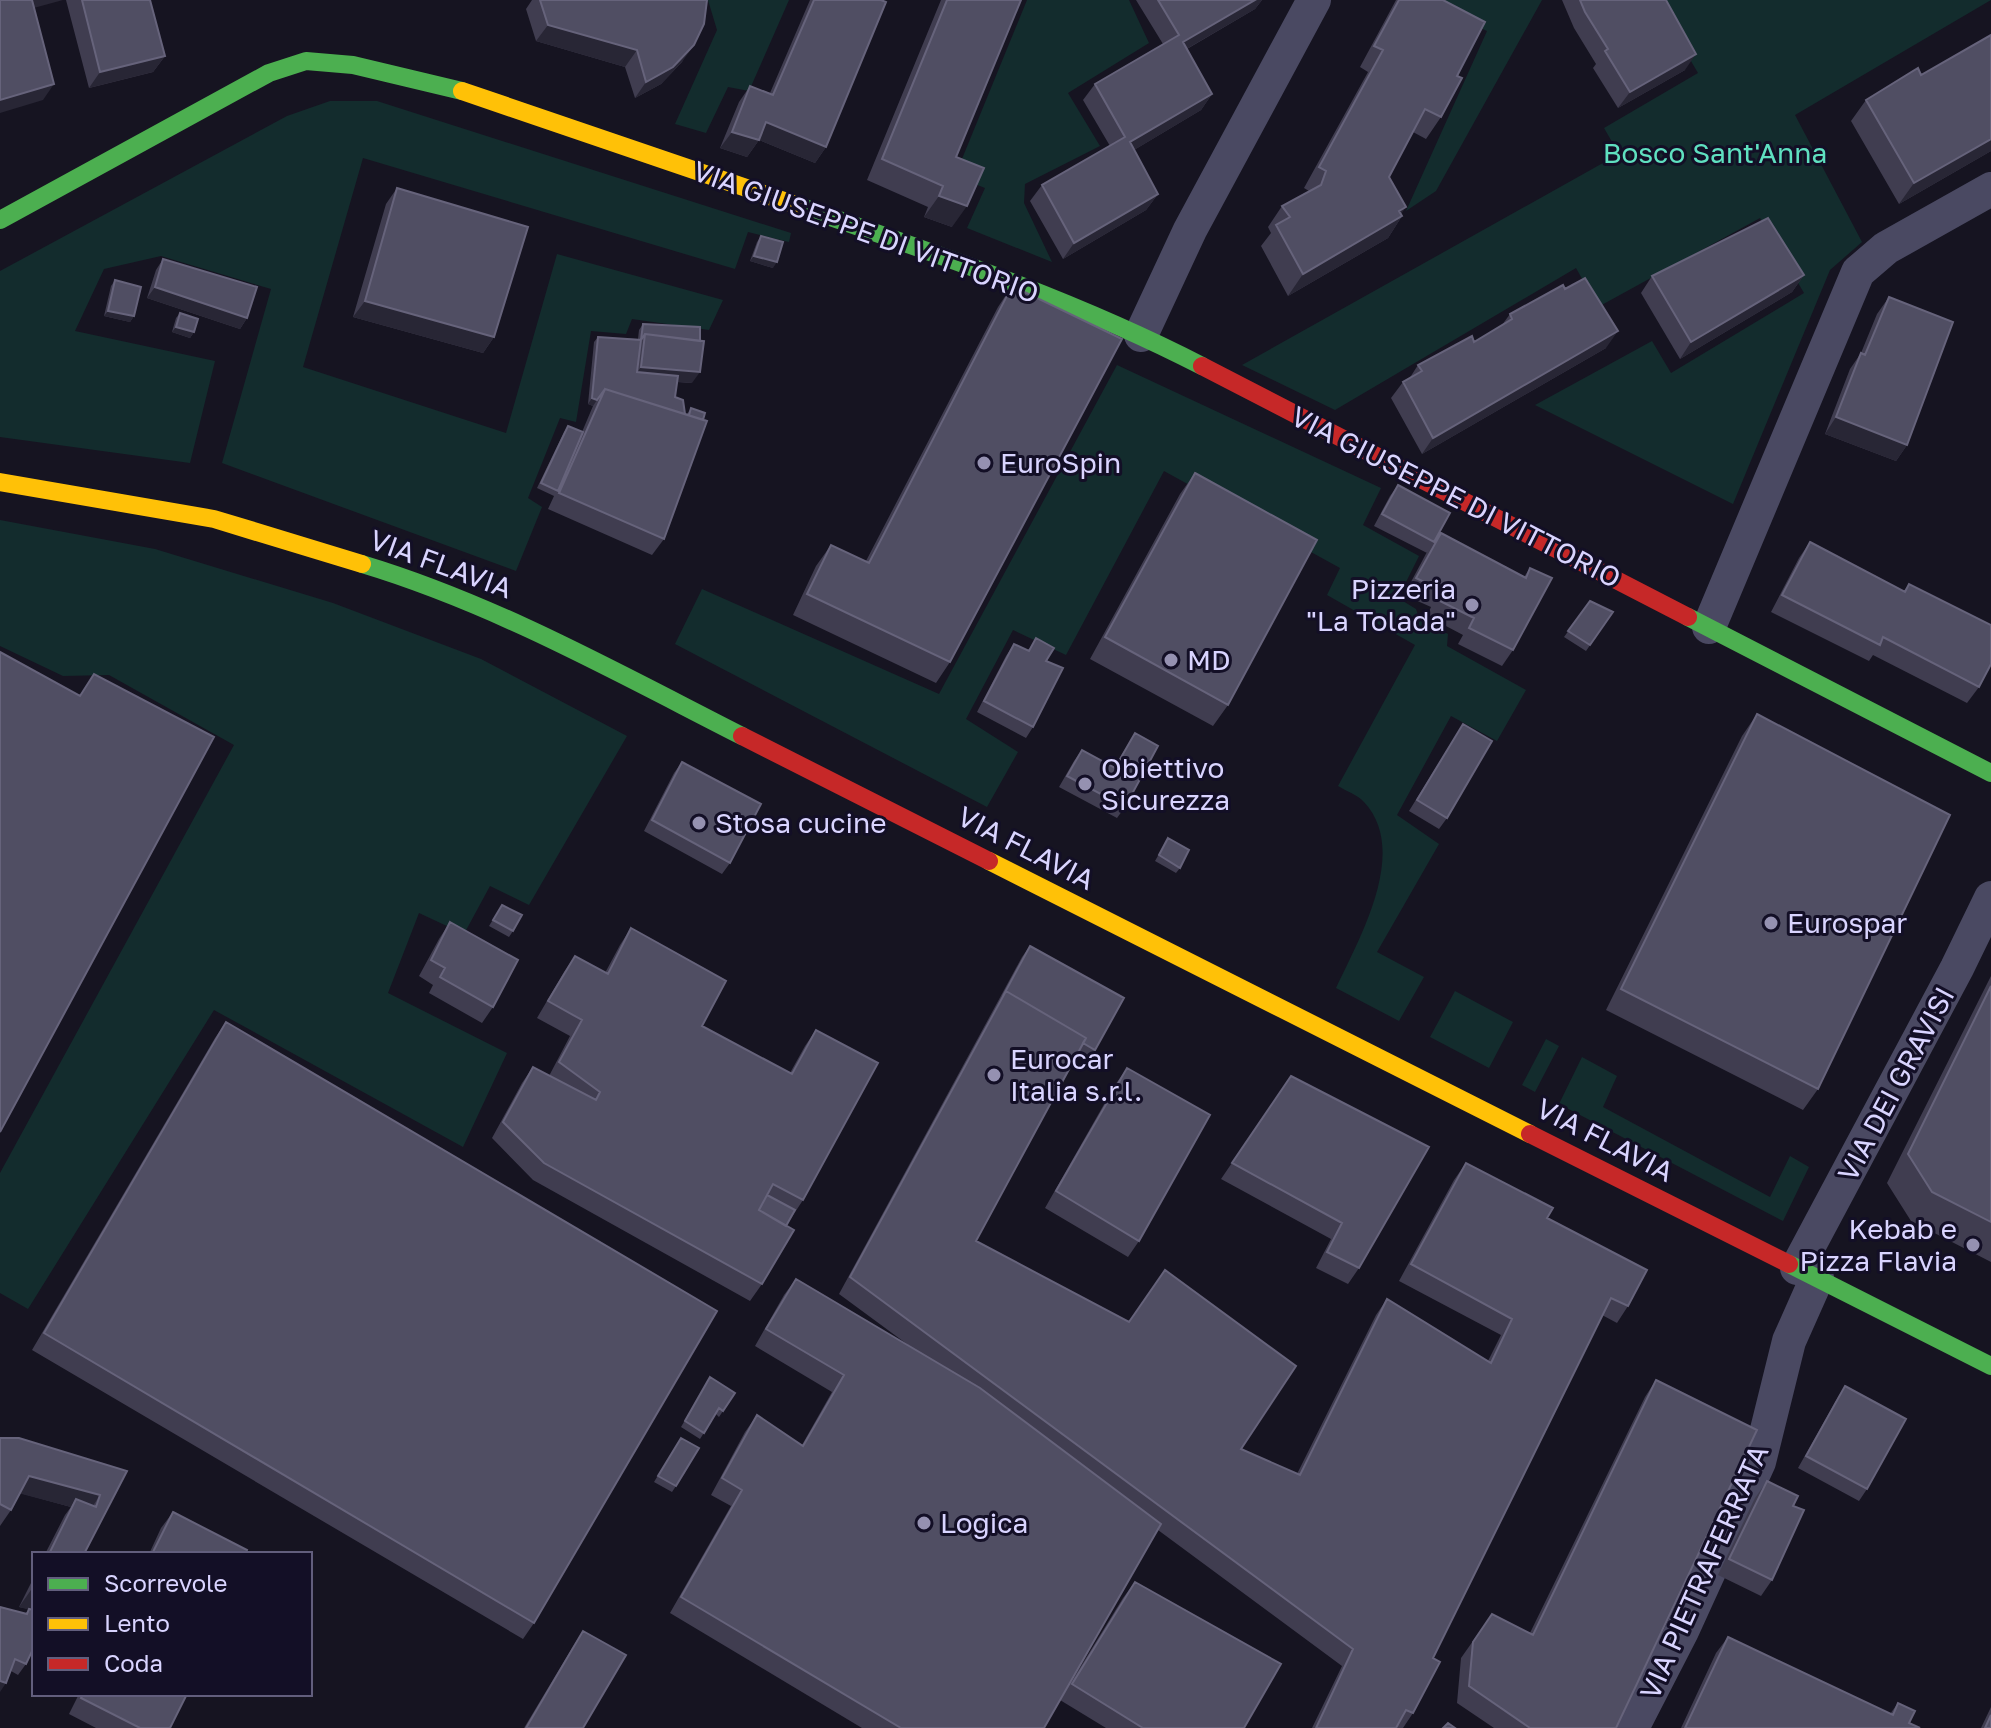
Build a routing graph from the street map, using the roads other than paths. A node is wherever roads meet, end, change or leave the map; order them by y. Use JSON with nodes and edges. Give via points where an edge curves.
{"nodes":[{"id":1,"x":1314,"y":0,"type":"edge"},
{"id":2,"x":1991,"y":189,"type":"edge"},
{"id":3,"x":0,"y":220,"type":"edge"},
{"id":4,"x":1141,"y":335,"type":"junction"},
{"id":5,"x":0,"y":482,"type":"edge"},
{"id":6,"x":1709,"y":627,"type":"junction"},
{"id":7,"x":1991,"y":773,"type":"edge"},
{"id":8,"x":1991,"y":898,"type":"edge"},
{"id":9,"x":1807,"y":1273,"type":"junction"},
{"id":10,"x":1991,"y":1366,"type":"edge"},
{"id":11,"x":1632,"y":1728,"type":"edge"}],
"edges":[{"from":1,"to":4,"type":"street","via":[[1190,230]]},
{"from":2,"to":6,"type":"street","via":[[1886,248],[1858,272]]},
{"from":3,"to":4,"type":"street","name":"VIA GIUSEPPE DI VITTORIO","via":[[269,73],[306,61],[353,65],[468,93],[998,275]]},
{"from":4,"to":6,"type":"street","name":"VIA GIUSEPPE DI VITTORIO"},
{"from":5,"to":9,"type":"street","name":"VIA FLAVIA","via":[[214,519],[405,577],[516,622]]},
{"from":6,"to":7,"type":"street","name":"VIA GIUSEPPE DI VITTORIO"},
{"from":8,"to":9,"type":"street","name":"VIA DEI GRAVISI"},
{"from":9,"to":10,"type":"street","name":"VIA FLAVIA"},
{"from":9,"to":11,"type":"street","name":"VIA PIETRAFERRATA","via":[[1759,1462]]}]}
